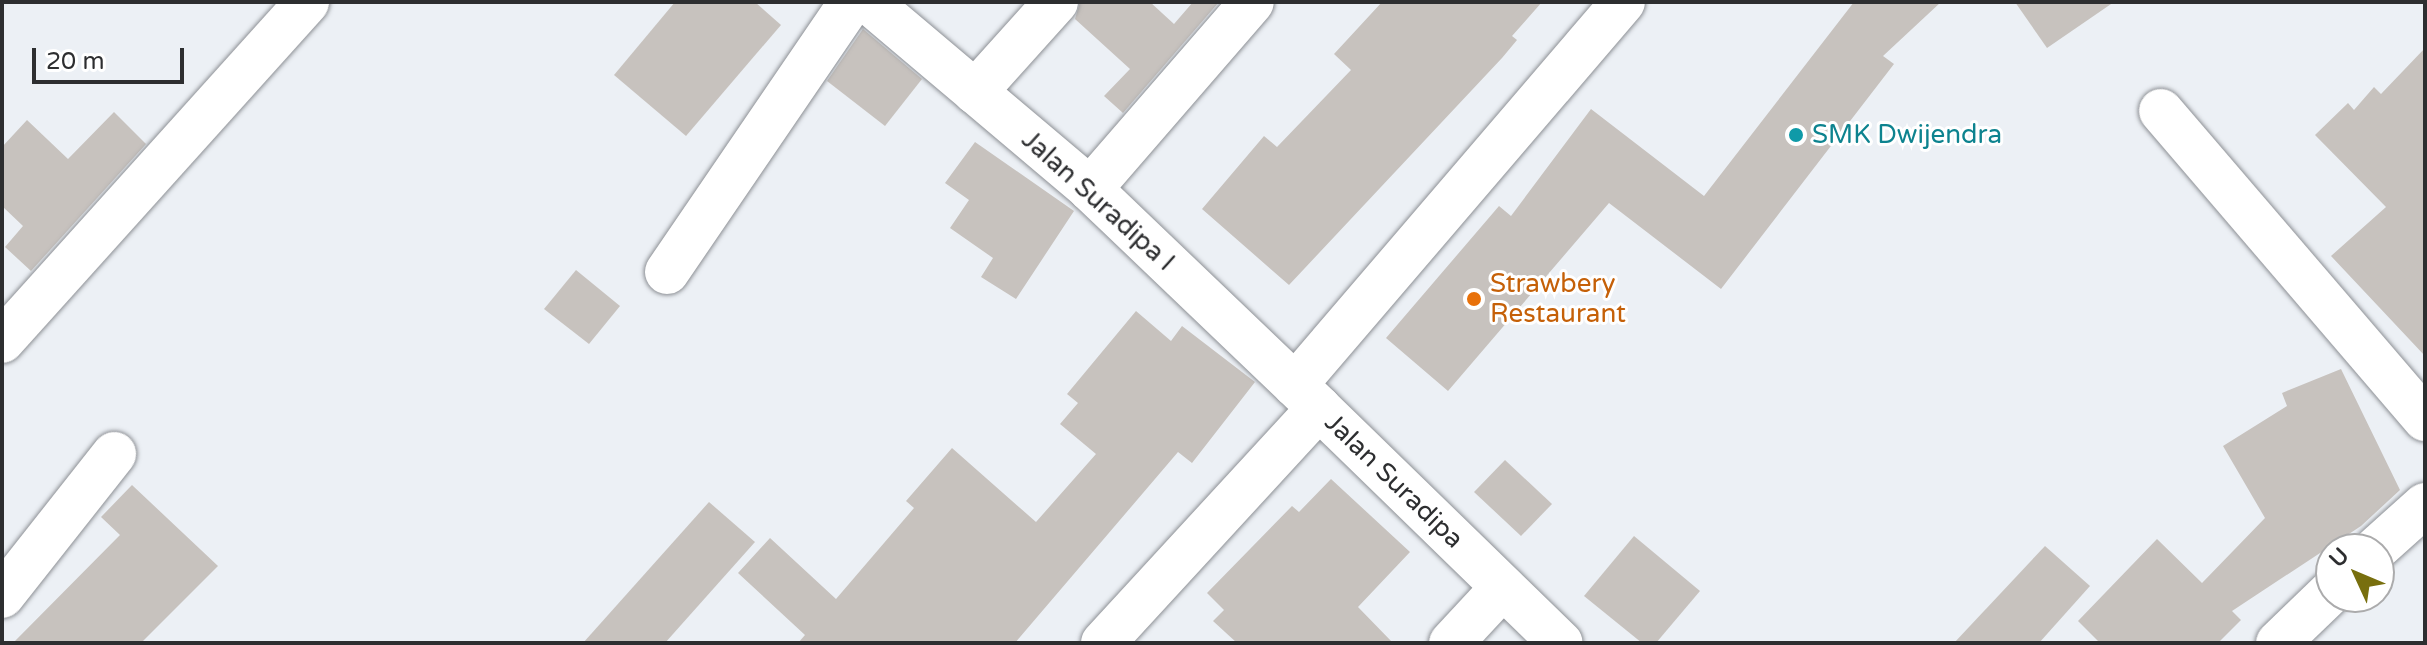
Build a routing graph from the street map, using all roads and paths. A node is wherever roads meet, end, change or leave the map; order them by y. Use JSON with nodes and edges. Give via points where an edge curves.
{"nodes":[{"id":1,"x":307,"y":2,"type":"edge"},
{"id":2,"x":851,"y":2,"type":"edge"},
{"id":3,"x":869,"y":2,"type":"edge"},
{"id":4,"x":1056,"y":2,"type":"edge"},
{"id":5,"x":1252,"y":2,"type":"edge"},
{"id":6,"x":1623,"y":2,"type":"edge"},
{"id":7,"x":975,"y":92,"type":"junction"},
{"id":8,"x":2161,"y":111,"type":"dead end"},
{"id":9,"x":1090,"y":189,"type":"junction"},
{"id":10,"x":667,"y":272,"type":"dead end"},
{"id":11,"x":2,"y":341,"type":"edge"},
{"id":12,"x":1307,"y":396,"type":"junction"},
{"id":13,"x":2425,"y":419,"type":"edge"},
{"id":14,"x":114,"y":454,"type":"dead end"},
{"id":15,"x":2425,"y":505,"type":"edge"},
{"id":16,"x":2394,"y":533,"type":"edge"},
{"id":17,"x":1503,"y":587,"type":"junction"},
{"id":18,"x":2,"y":596,"type":"edge"},
{"id":19,"x":2315,"y":607,"type":"edge"},
{"id":20,"x":1103,"y":643,"type":"edge"},
{"id":21,"x":1451,"y":643,"type":"edge"},
{"id":22,"x":1561,"y":643,"type":"edge"},
{"id":23,"x":2278,"y":643,"type":"edge"}],
"edges":[{"from":1,"to":11,"type":"street"},
{"from":2,"to":10,"type":"street"},
{"from":3,"to":7,"type":"street","name":"Jalan Suradipa I"},
{"from":4,"to":7,"type":"street"},
{"from":5,"to":9,"type":"street"},
{"from":6,"to":12,"type":"street"},
{"from":7,"to":9,"type":"street","name":"Jalan Suradipa I"},
{"from":8,"to":13,"type":"street"},
{"from":9,"to":12,"type":"street","name":"Jalan Suradipa I"},
{"from":12,"to":17,"type":"street","name":"Jalan Suradipa"},
{"from":12,"to":20,"type":"street","name":"Jalan Suradipa"},
{"from":14,"to":18,"type":"street"},
{"from":15,"to":16,"type":"street"},
{"from":17,"to":21,"type":"street"},
{"from":17,"to":22,"type":"street","name":"Jalan Suradipa"},
{"from":19,"to":23,"type":"street"}]}
